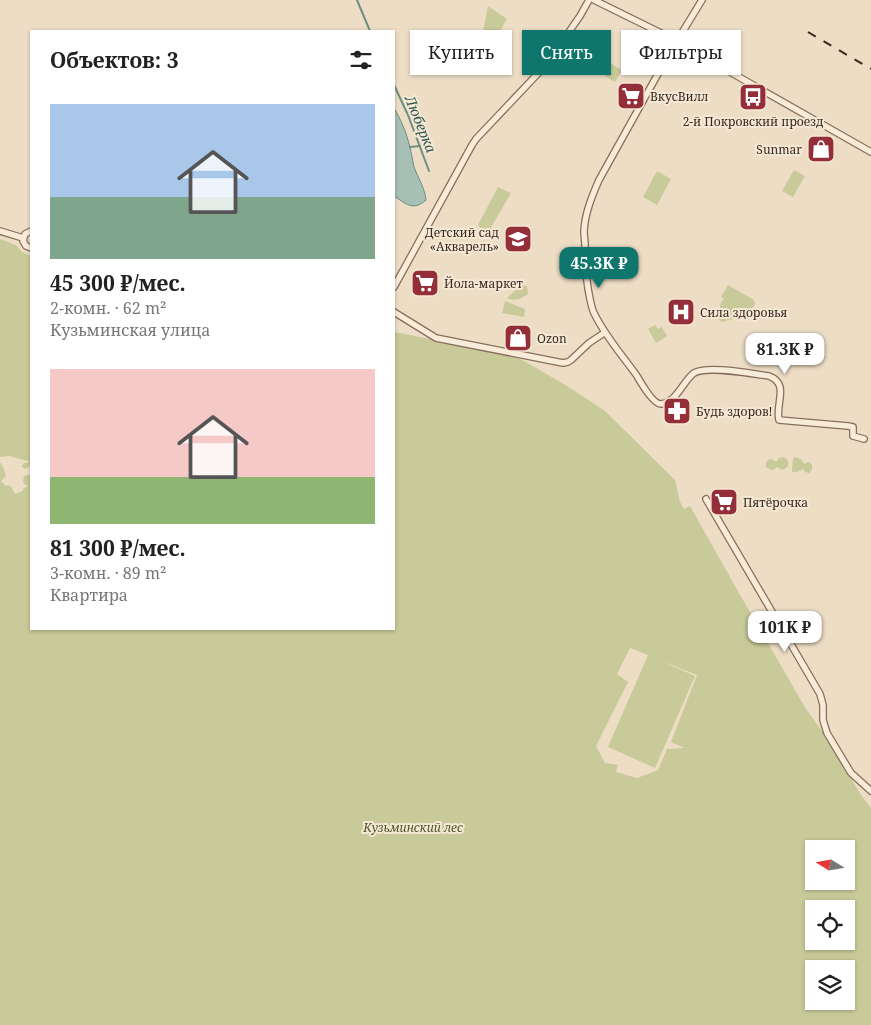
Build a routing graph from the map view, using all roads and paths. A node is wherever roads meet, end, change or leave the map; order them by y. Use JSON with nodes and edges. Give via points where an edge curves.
{"nodes":[{"id":1,"x":589,"y":0,"type":"edge"},
{"id":2,"x":594,"y":0,"type":"edge"},
{"id":3,"x":702,"y":0,"type":"edge"},
{"id":4,"x":653,"y":30,"type":"edge"},
{"id":5,"x":684,"y":30,"type":"edge"},
{"id":6,"x":658,"y":75,"type":"edge"},
{"id":7,"x":735,"y":75,"type":"edge"},
{"id":8,"x":871,"y":152,"type":"edge"},
{"id":9,"x":0,"y":231,"type":"edge"},
{"id":10,"x":30,"y":231,"type":"edge"},
{"id":11,"x":23,"y":238,"type":"junction"},
{"id":12,"x":30,"y":248,"type":"edge"},
{"id":13,"x":395,"y":284,"type":"edge"},
{"id":14,"x":395,"y":313,"type":"edge"},
{"id":15,"x":604,"y":333,"type":"junction"},
{"id":16,"x":864,"y":439,"type":"dead end"},
{"id":17,"x":706,"y":499,"type":"dead end"},
{"id":18,"x":871,"y":791,"type":"edge"}],
"edges":[{"from":1,"to":13,"type":"street","via":[[546,65],[476,139]]},
{"from":2,"to":4,"type":"street"},
{"from":3,"to":5,"type":"street"},
{"from":6,"to":15,"type":"street","via":[[598,180],[588,207],[584,231],[587,286],[593,311]]},
{"from":7,"to":8,"type":"street"},
{"from":9,"to":11,"type":"street"},
{"from":10,"to":11,"type":"street"},
{"from":11,"to":12,"type":"street","via":[[25,245]]},
{"from":14,"to":15,"type":"street","via":[[436,338],[563,363]]},
{"from":15,"to":16,"type":"street","via":[[655,401],[662,404],[672,399],[700,370],[766,376],[775,379],[780,388],[779,420],[853,427],[852,436]]},
{"from":17,"to":18,"type":"street","via":[[820,694],[827,733],[852,773]]}]}
